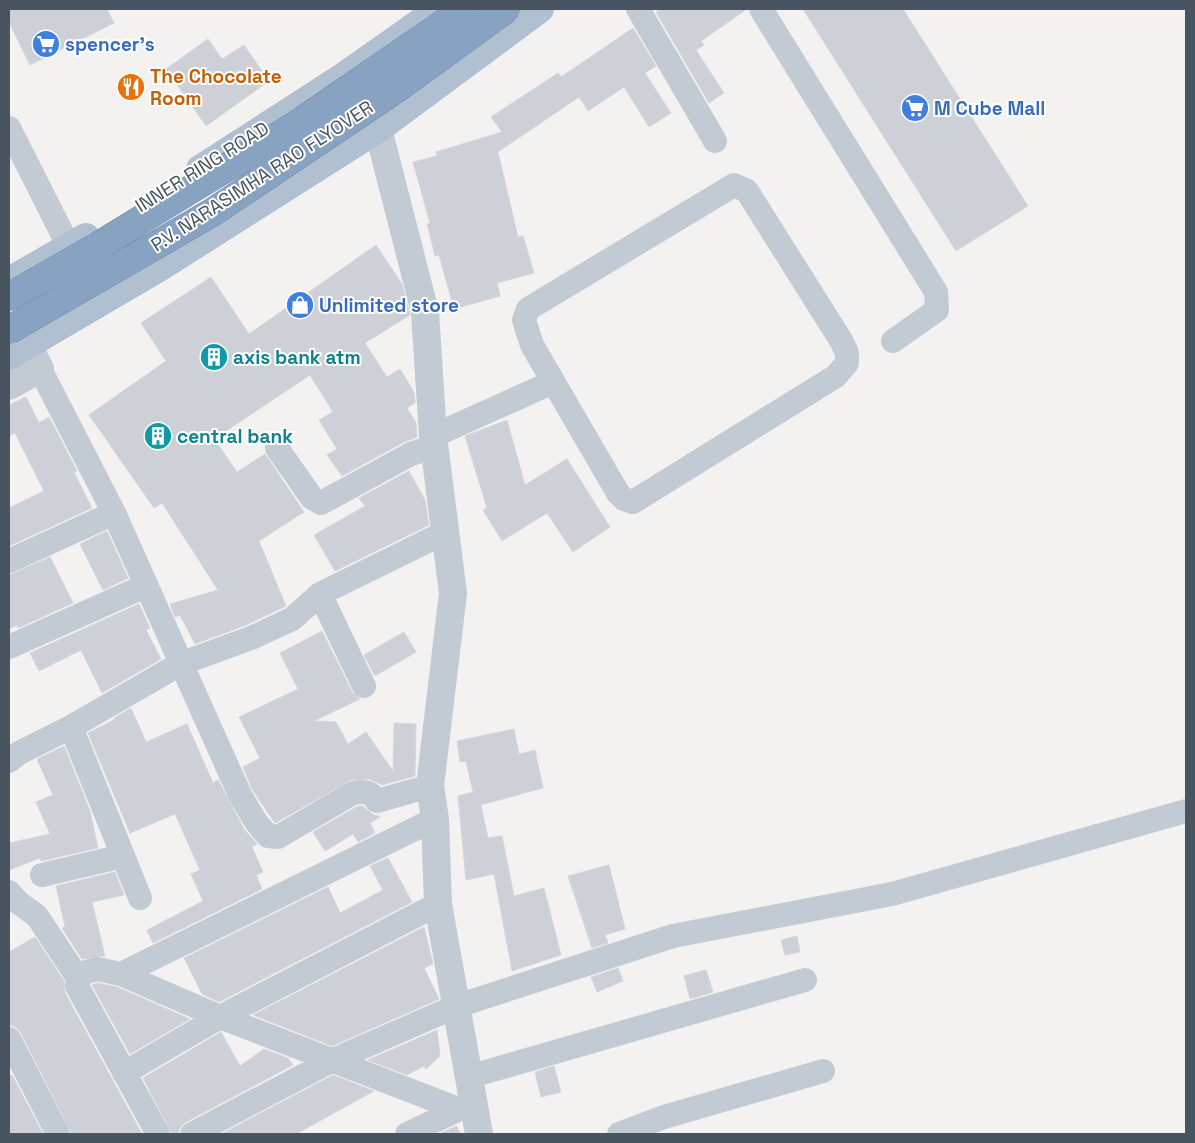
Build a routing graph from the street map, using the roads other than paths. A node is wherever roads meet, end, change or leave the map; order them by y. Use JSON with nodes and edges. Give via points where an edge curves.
{"nodes":[{"id":1,"x":439,"y":9,"type":"edge"},
{"id":2,"x":464,"y":9,"type":"edge"},
{"id":3,"x":506,"y":9,"type":"edge"},
{"id":4,"x":540,"y":9,"type":"edge"},
{"id":5,"x":638,"y":9,"type":"edge"},
{"id":6,"x":761,"y":9,"type":"edge"},
{"id":7,"x":344,"y":76,"type":"junction"},
{"id":8,"x":9,"y":128,"type":"edge"},
{"id":9,"x":378,"y":129,"type":"junction"},
{"id":10,"x":715,"y":141,"type":"dead end"},
{"id":11,"x":69,"y":247,"type":"junction"},
{"id":12,"x":9,"y":281,"type":"edge"},
{"id":13,"x":9,"y":297,"type":"edge"},
{"id":14,"x":893,"y":341,"type":"dead end"},
{"id":15,"x":22,"y":350,"type":"edge"},
{"id":16,"x":553,"y":382,"type":"junction"},
{"id":17,"x":9,"y":386,"type":"edge"},
{"id":18,"x":434,"y":441,"type":"junction"},
{"id":19,"x":277,"y":448,"type":"dead end"},
{"id":20,"x":114,"y":513,"type":"junction"},
{"id":21,"x":446,"y":532,"type":"junction"},
{"id":22,"x":9,"y":561,"type":"edge"},
{"id":23,"x":145,"y":586,"type":"junction"},
{"id":24,"x":320,"y":594,"type":"junction"},
{"id":25,"x":9,"y":647,"type":"edge"},
{"id":26,"x":180,"y":664,"type":"junction"},
{"id":27,"x":364,"y":686,"type":"dead end"},
{"id":28,"x":71,"y":727,"type":"junction"},
{"id":29,"x":12,"y":757,"type":"edge"},
{"id":30,"x":430,"y":786,"type":"junction"},
{"id":31,"x":1186,"y":811,"type":"edge"},
{"id":32,"x":436,"y":819,"type":"junction"},
{"id":33,"x":124,"y":856,"type":"junction"},
{"id":34,"x":42,"y":875,"type":"dead end"},
{"id":35,"x":9,"y":892,"type":"edge"},
{"id":36,"x":140,"y":898,"type":"dead end"},
{"id":37,"x":438,"y":904,"type":"junction"},
{"id":38,"x":121,"y":974,"type":"junction"},
{"id":39,"x":78,"y":978,"type":"junction"},
{"id":40,"x":805,"y":980,"type":"dead end"},
{"id":41,"x":457,"y":1006,"type":"junction"},
{"id":42,"x":220,"y":1017,"type":"junction"},
{"id":43,"x":9,"y":1039,"type":"edge"},
{"id":44,"x":331,"y":1061,"type":"junction"},
{"id":45,"x":823,"y":1071,"type":"dead end"},
{"id":46,"x":124,"y":1073,"type":"junction"},
{"id":47,"x":467,"y":1096,"type":"junction"},
{"id":48,"x":58,"y":1134,"type":"edge"},
{"id":49,"x":158,"y":1134,"type":"edge"},
{"id":50,"x":192,"y":1134,"type":"edge"},
{"id":51,"x":407,"y":1134,"type":"edge"},
{"id":52,"x":479,"y":1134,"type":"edge"},
{"id":53,"x":619,"y":1134,"type":"edge"}],
"edges":[{"from":1,"to":7,"type":"main road","name":"INNER RING ROAD"},
{"from":2,"to":13,"type":"highway","name":"P.V. NARASIMHA RAO FLYOVER","bridge":true,"via":[[284,132]]},
{"from":3,"to":15,"type":"highway","name":"P.V. NARASIMHA RAO FLYOVER","bridge":true,"via":[[396,89],[213,212]]},
{"from":4,"to":9,"type":"main road"},
{"from":5,"to":10,"type":"street"},
{"from":6,"to":14,"type":"street","via":[[936,292],[937,310]]},
{"from":7,"to":9,"type":"street"},
{"from":7,"to":11,"type":"main road","name":"INNER RING ROAD","via":[[134,210]]},
{"from":8,"to":11,"type":"street"},
{"from":9,"to":15,"type":"main road","via":[[159,268]]},
{"from":9,"to":18,"type":"street","via":[[425,312]]},
{"from":11,"to":12,"type":"main road","name":"INNER RING ROAD"},
{"from":15,"to":17,"type":"street"},
{"from":15,"to":20,"type":"street"},
{"from":16,"to":16,"type":"street","via":[[618,493],[633,502],[836,376],[847,364],[847,353],[748,191],[734,185],[528,309],[524,320],[532,345]]},
{"from":16,"to":18,"type":"street"},
{"from":18,"to":19,"type":"street","via":[[321,503],[312,498]]},
{"from":18,"to":21,"type":"street"},
{"from":20,"to":22,"type":"street"},
{"from":20,"to":23,"type":"street"},
{"from":21,"to":24,"type":"street"},
{"from":21,"to":30,"type":"street","via":[[453,593]]},
{"from":23,"to":25,"type":"street"},
{"from":23,"to":26,"type":"street"},
{"from":24,"to":26,"type":"street","via":[[292,619]]},
{"from":24,"to":27,"type":"street"},
{"from":26,"to":28,"type":"street"},
{"from":26,"to":30,"type":"street","via":[[240,795],[268,836],[278,837],[353,793],[365,791],[377,800]]},
{"from":28,"to":29,"type":"street"},
{"from":28,"to":33,"type":"street"},
{"from":30,"to":32,"type":"street"},
{"from":31,"to":41,"type":"street","via":[[892,894],[673,936]]},
{"from":32,"to":37,"type":"street"},
{"from":32,"to":38,"type":"street"},
{"from":33,"to":34,"type":"street"},
{"from":33,"to":36,"type":"street"},
{"from":35,"to":39,"type":"street","via":[[37,916]]},
{"from":37,"to":41,"type":"street"},
{"from":37,"to":42,"type":"street"},
{"from":38,"to":39,"type":"street","via":[[97,969]]},
{"from":38,"to":42,"type":"street"},
{"from":39,"to":46,"type":"street","via":[[77,986]]},
{"from":40,"to":47,"type":"street"},
{"from":41,"to":44,"type":"street"},
{"from":41,"to":47,"type":"street"},
{"from":42,"to":44,"type":"street"},
{"from":42,"to":46,"type":"street"},
{"from":43,"to":48,"type":"street"},
{"from":44,"to":47,"type":"street"},
{"from":44,"to":50,"type":"street"},
{"from":45,"to":53,"type":"street","via":[[664,1117]]},
{"from":46,"to":49,"type":"street"},
{"from":47,"to":51,"type":"street"},
{"from":47,"to":52,"type":"street"}]}
